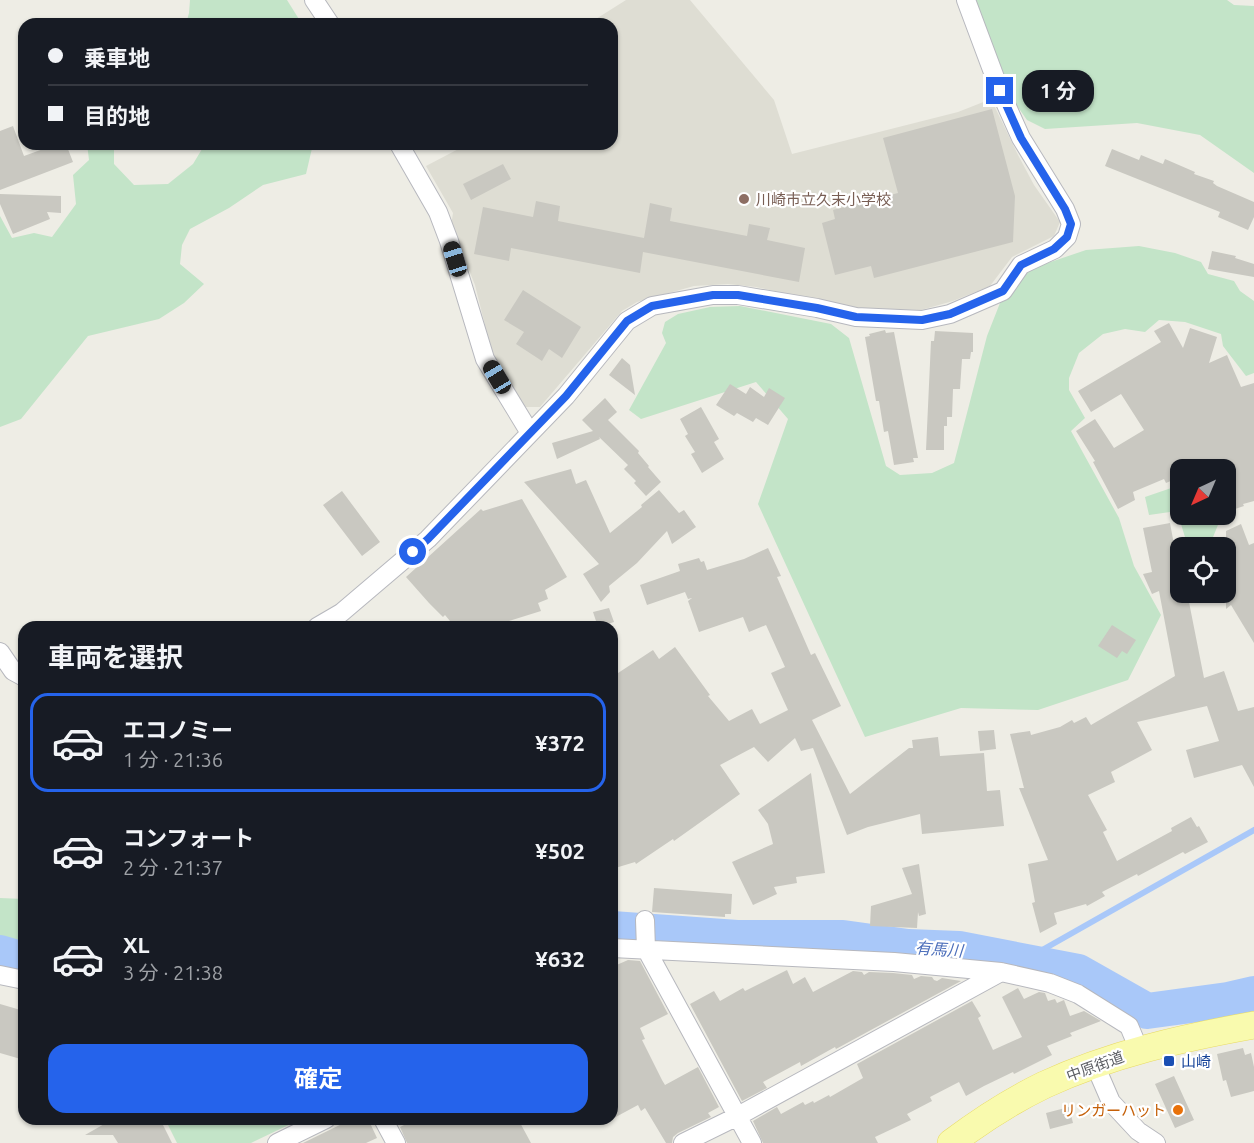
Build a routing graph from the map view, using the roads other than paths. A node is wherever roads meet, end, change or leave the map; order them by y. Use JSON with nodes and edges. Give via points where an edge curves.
{"nodes":[{"id":1,"x":314,"y":0,"type":"edge"},
{"id":2,"x":966,"y":0,"type":"edge"},
{"id":3,"x":326,"y":18,"type":"edge"},
{"id":4,"x":402,"y":150,"type":"edge"},
{"id":5,"x":530,"y":433,"type":"junction"},
{"id":6,"x":327,"y":621,"type":"edge"},
{"id":7,"x":2,"y":660,"type":"edge"},
{"id":8,"x":18,"y":674,"type":"edge"},
{"id":9,"x":645,"y":920,"type":"dead end"},
{"id":10,"x":645,"y":945,"type":"junction"},
{"id":11,"x":618,"y":947,"type":"edge"},
{"id":12,"x":1001,"y":972,"type":"junction"},
{"id":13,"x":0,"y":975,"type":"edge"},
{"id":14,"x":18,"y":979,"type":"edge"},
{"id":15,"x":1254,"y":1024,"type":"edge"},
{"id":16,"x":1139,"y":1050,"type":"junction"},
{"id":17,"x":1095,"y":1065,"type":"junction"},
{"id":18,"x":738,"y":1116,"type":"junction"},
{"id":19,"x":315,"y":1125,"type":"edge"},
{"id":20,"x":386,"y":1125,"type":"edge"},
{"id":21,"x":284,"y":1142,"type":"edge"},
{"id":22,"x":396,"y":1143,"type":"edge"},
{"id":23,"x":683,"y":1143,"type":"edge"},
{"id":24,"x":752,"y":1143,"type":"edge"},
{"id":25,"x":951,"y":1143,"type":"edge"},
{"id":26,"x":1156,"y":1143,"type":"edge"}],
"edges":[{"from":1,"to":3,"type":"street"},
{"from":2,"to":5,"type":"street","via":[[1021,138],[1065,209],[1071,224],[1067,237],[1054,249],[1021,265],[1003,291],[950,314],[922,320],[856,317],[738,295],[713,295],[652,306],[627,321]]},
{"from":4,"to":5,"type":"street","via":[[438,212],[485,359]]},
{"from":5,"to":6,"type":"street","via":[[428,539]]},
{"from":7,"to":8,"type":"street"},
{"from":9,"to":10,"type":"street"},
{"from":10,"to":11,"type":"street"},
{"from":10,"to":12,"type":"street"},
{"from":10,"to":18,"type":"street"},
{"from":12,"to":16,"type":"street","via":[[1078,994],[1129,1026]]},
{"from":12,"to":18,"type":"street"},
{"from":13,"to":14,"type":"street"},
{"from":15,"to":16,"type":"main road","name":"中原街道"},
{"from":16,"to":17,"type":"main road","name":"中原街道"},
{"from":17,"to":25,"type":"main road","name":"中原街道","via":[[1042,1086],[983,1119]]},
{"from":17,"to":26,"type":"street","via":[[1111,1102],[1138,1131]]},
{"from":18,"to":23,"type":"street"},
{"from":18,"to":24,"type":"street"},
{"from":19,"to":21,"type":"street"},
{"from":20,"to":22,"type":"street"}]}
